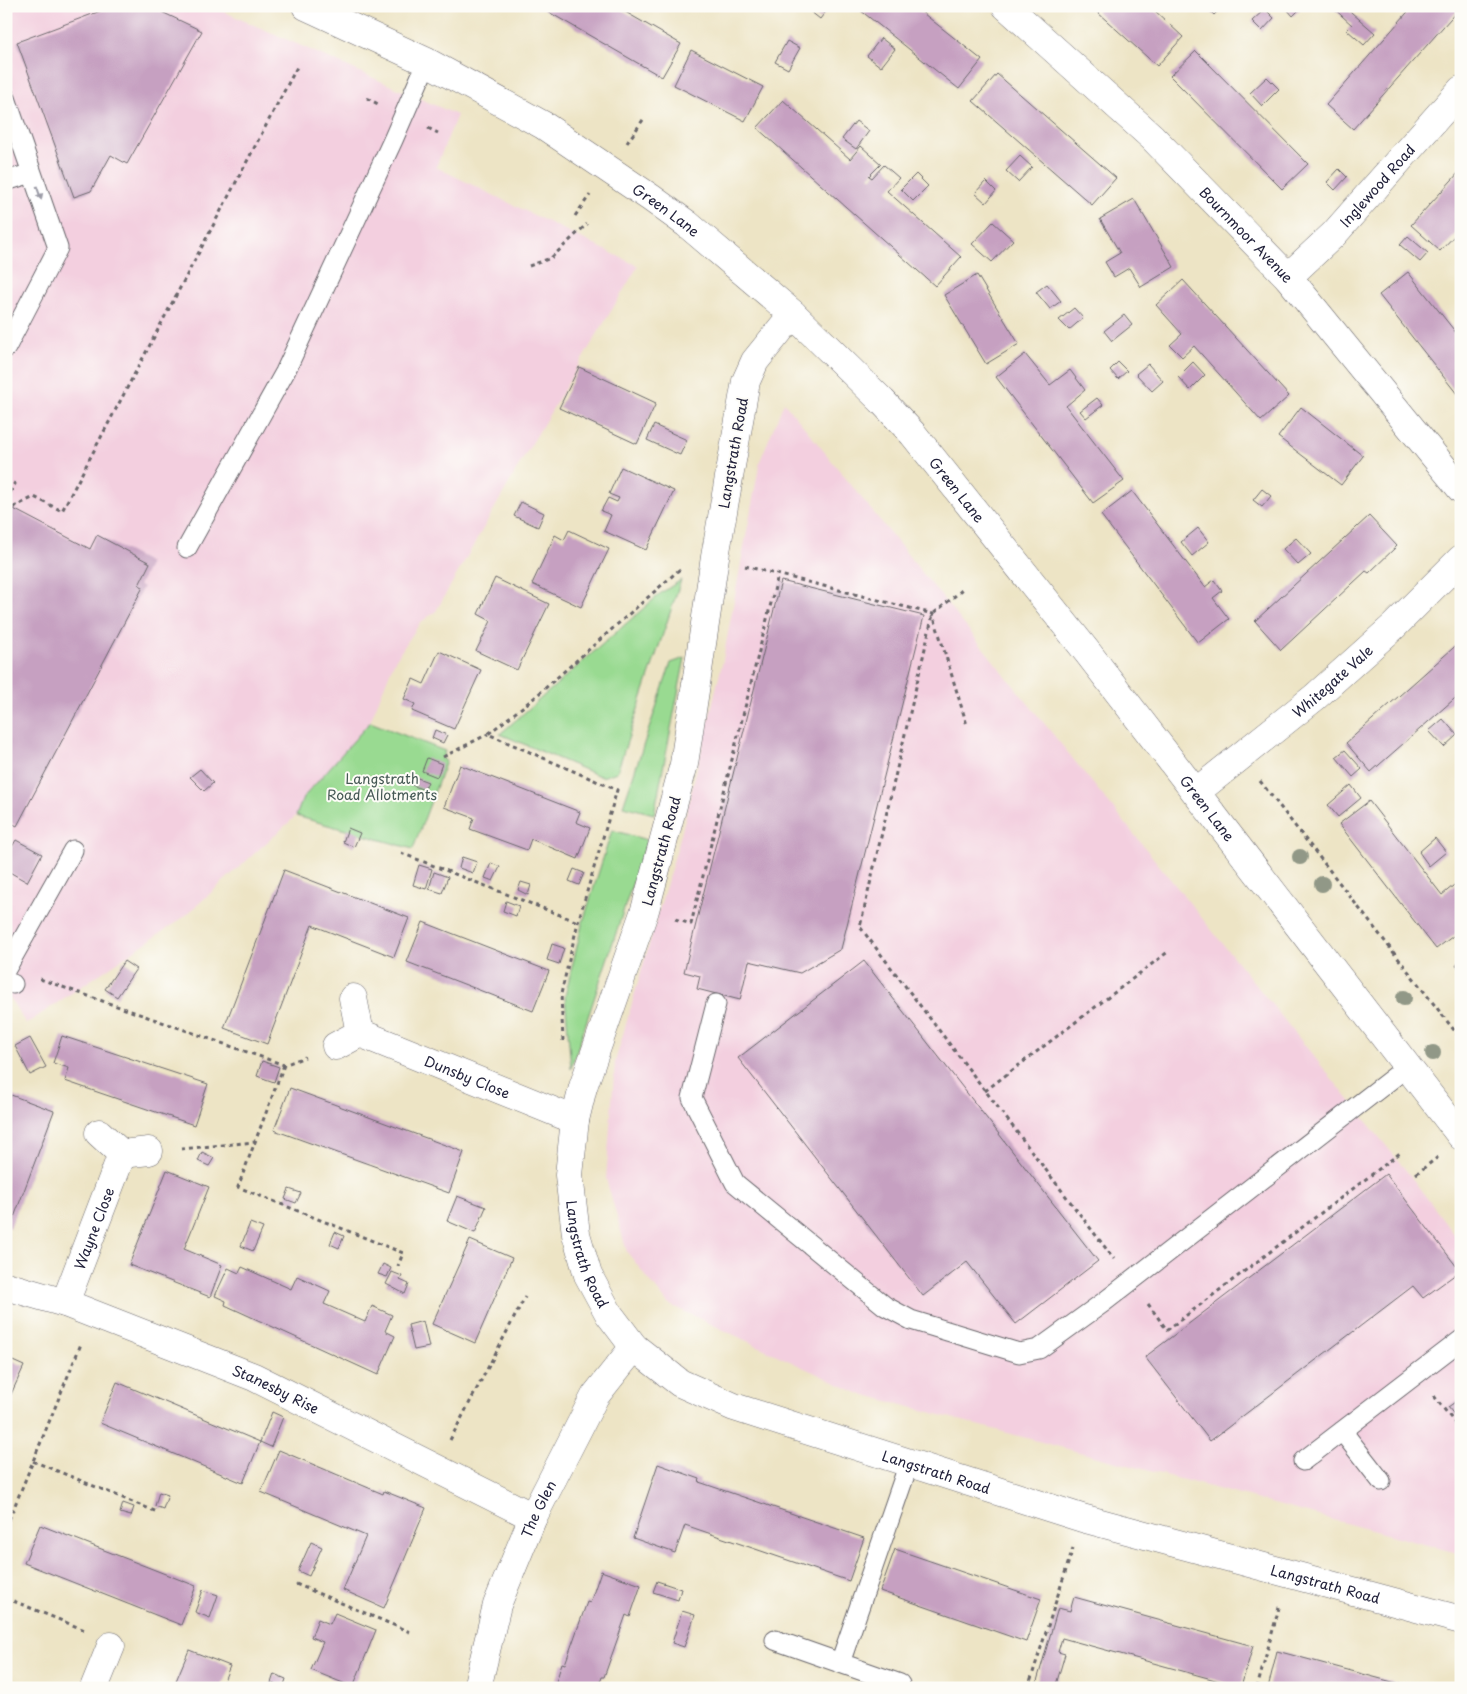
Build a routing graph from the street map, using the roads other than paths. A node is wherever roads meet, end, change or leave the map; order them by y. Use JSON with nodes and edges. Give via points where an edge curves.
{"nodes":[{"id":1,"x":306,"y":6,"type":"edge"},
{"id":2,"x":1006,"y":6,"type":"edge"},
{"id":3,"x":427,"y":62,"type":"junction"},
{"id":4,"x":1461,"y":90,"type":"edge"},
{"id":5,"x":6,"y":98,"type":"edge"},
{"id":6,"x":32,"y":172,"type":"junction"},
{"id":7,"x":6,"y":181,"type":"edge"},
{"id":8,"x":1288,"y":277,"type":"junction"},
{"id":9,"x":793,"y":314,"type":"junction"},
{"id":10,"x":6,"y":348,"type":"edge"},
{"id":11,"x":1461,"y":489,"type":"edge"},
{"id":12,"x":187,"y":548,"type":"dead end"},
{"id":13,"x":1461,"y":559,"type":"edge"},
{"id":14,"x":1196,"y":792,"type":"junction"},
{"id":15,"x":73,"y":850,"type":"dead end"},
{"id":16,"x":9,"y":978,"type":"edge"},
{"id":17,"x":353,"y":998,"type":"dead end"},
{"id":18,"x":716,"y":1004,"type":"dead end"},
{"id":19,"x":1407,"y":1067,"type":"junction"},
{"id":20,"x":575,"y":1120,"type":"junction"},
{"id":21,"x":99,"y":1133,"type":"dead end"},
{"id":22,"x":1461,"y":1136,"type":"edge"},
{"id":23,"x":149,"y":1151,"type":"road end"},
{"id":24,"x":122,"y":1154,"type":"junction"},
{"id":25,"x":6,"y":1286,"type":"edge"},
{"id":26,"x":65,"y":1303,"type":"junction"},
{"id":27,"x":1461,"y":1340,"type":"edge"},
{"id":28,"x":634,"y":1347,"type":"junction"},
{"id":29,"x":1342,"y":1431,"type":"junction"},
{"id":30,"x":1303,"y":1461,"type":"dead end"},
{"id":31,"x":909,"y":1463,"type":"junction"},
{"id":32,"x":1381,"y":1481,"type":"dead end"},
{"id":33,"x":533,"y":1516,"type":"junction"},
{"id":34,"x":1461,"y":1620,"type":"edge"},
{"id":35,"x":775,"y":1640,"type":"dead end"},
{"id":36,"x":112,"y":1646,"type":"road end"},
{"id":37,"x":840,"y":1663,"type":"junction"},
{"id":38,"x":900,"y":1684,"type":"dead end"},
{"id":39,"x":94,"y":1688,"type":"edge"},
{"id":40,"x":478,"y":1688,"type":"edge"}],
"edges":[{"from":1,"to":3,"type":"street","name":"Green Lane"},
{"from":2,"to":8,"type":"street","name":"Bournmoor Avenue","via":[[1152,137]]},
{"from":3,"to":9,"type":"street","name":"Green Lane","via":[[543,125],[609,169],[686,224]]},
{"from":3,"to":12,"type":"lane","via":[[285,372]]},
{"from":4,"to":8,"type":"street","name":"Inglewood Road","via":[[1334,234]]},
{"from":5,"to":6,"type":"lane"},
{"from":6,"to":7,"type":"lane"},
{"from":6,"to":10,"type":"lane","one_way":true,"via":[[58,248]]},
{"from":8,"to":11,"type":"street","name":"Bournmoor Avenue"},
{"from":9,"to":14,"type":"street","name":"Green Lane","via":[[913,434]]},
{"from":9,"to":20,"type":"street","name":"Langstrath Road","via":[[755,361],[746,381],[714,557],[684,764],[645,910],[583,1087]]},
{"from":13,"to":14,"type":"street","name":"Whitegate Vale","via":[[1316,697]]},
{"from":14,"to":19,"type":"street","name":"Green Lane"},
{"from":15,"to":16,"type":"lane"},
{"from":17,"to":20,"type":"street","name":"Dunsby Close","via":[[348,1039]]},
{"from":18,"to":19,"type":"lane","via":[[692,1098],[735,1183],[885,1306],[911,1320],[1019,1353],[1039,1349]]},
{"from":19,"to":22,"type":"street","name":"Green Lane"},
{"from":20,"to":28,"type":"street","name":"Langstrath Road","via":[[569,1175],[576,1234],[588,1275],[609,1314]]},
{"from":21,"to":24,"type":"street"},
{"from":23,"to":24,"type":"street"},
{"from":24,"to":26,"type":"street","name":"Wayne Close"},
{"from":25,"to":26,"type":"street","name":"Stanesby Rise"},
{"from":26,"to":33,"type":"street","name":"Stanesby Rise","via":[[254,1377]]},
{"from":27,"to":29,"type":"lane"},
{"from":28,"to":31,"type":"street","name":"Langstrath Road","via":[[680,1383],[734,1407]]},
{"from":28,"to":33,"type":"street","name":"The Glen","via":[[595,1396]]},
{"from":29,"to":30,"type":"lane"},
{"from":29,"to":32,"type":"lane"},
{"from":31,"to":34,"type":"street","name":"Langstrath Road","via":[[1082,1518]]},
{"from":31,"to":37,"type":"lane"},
{"from":33,"to":40,"type":"street","name":"The Glen","via":[[497,1605]]},
{"from":35,"to":37,"type":"lane"},
{"from":36,"to":39,"type":"street"},
{"from":37,"to":38,"type":"lane"}]}
